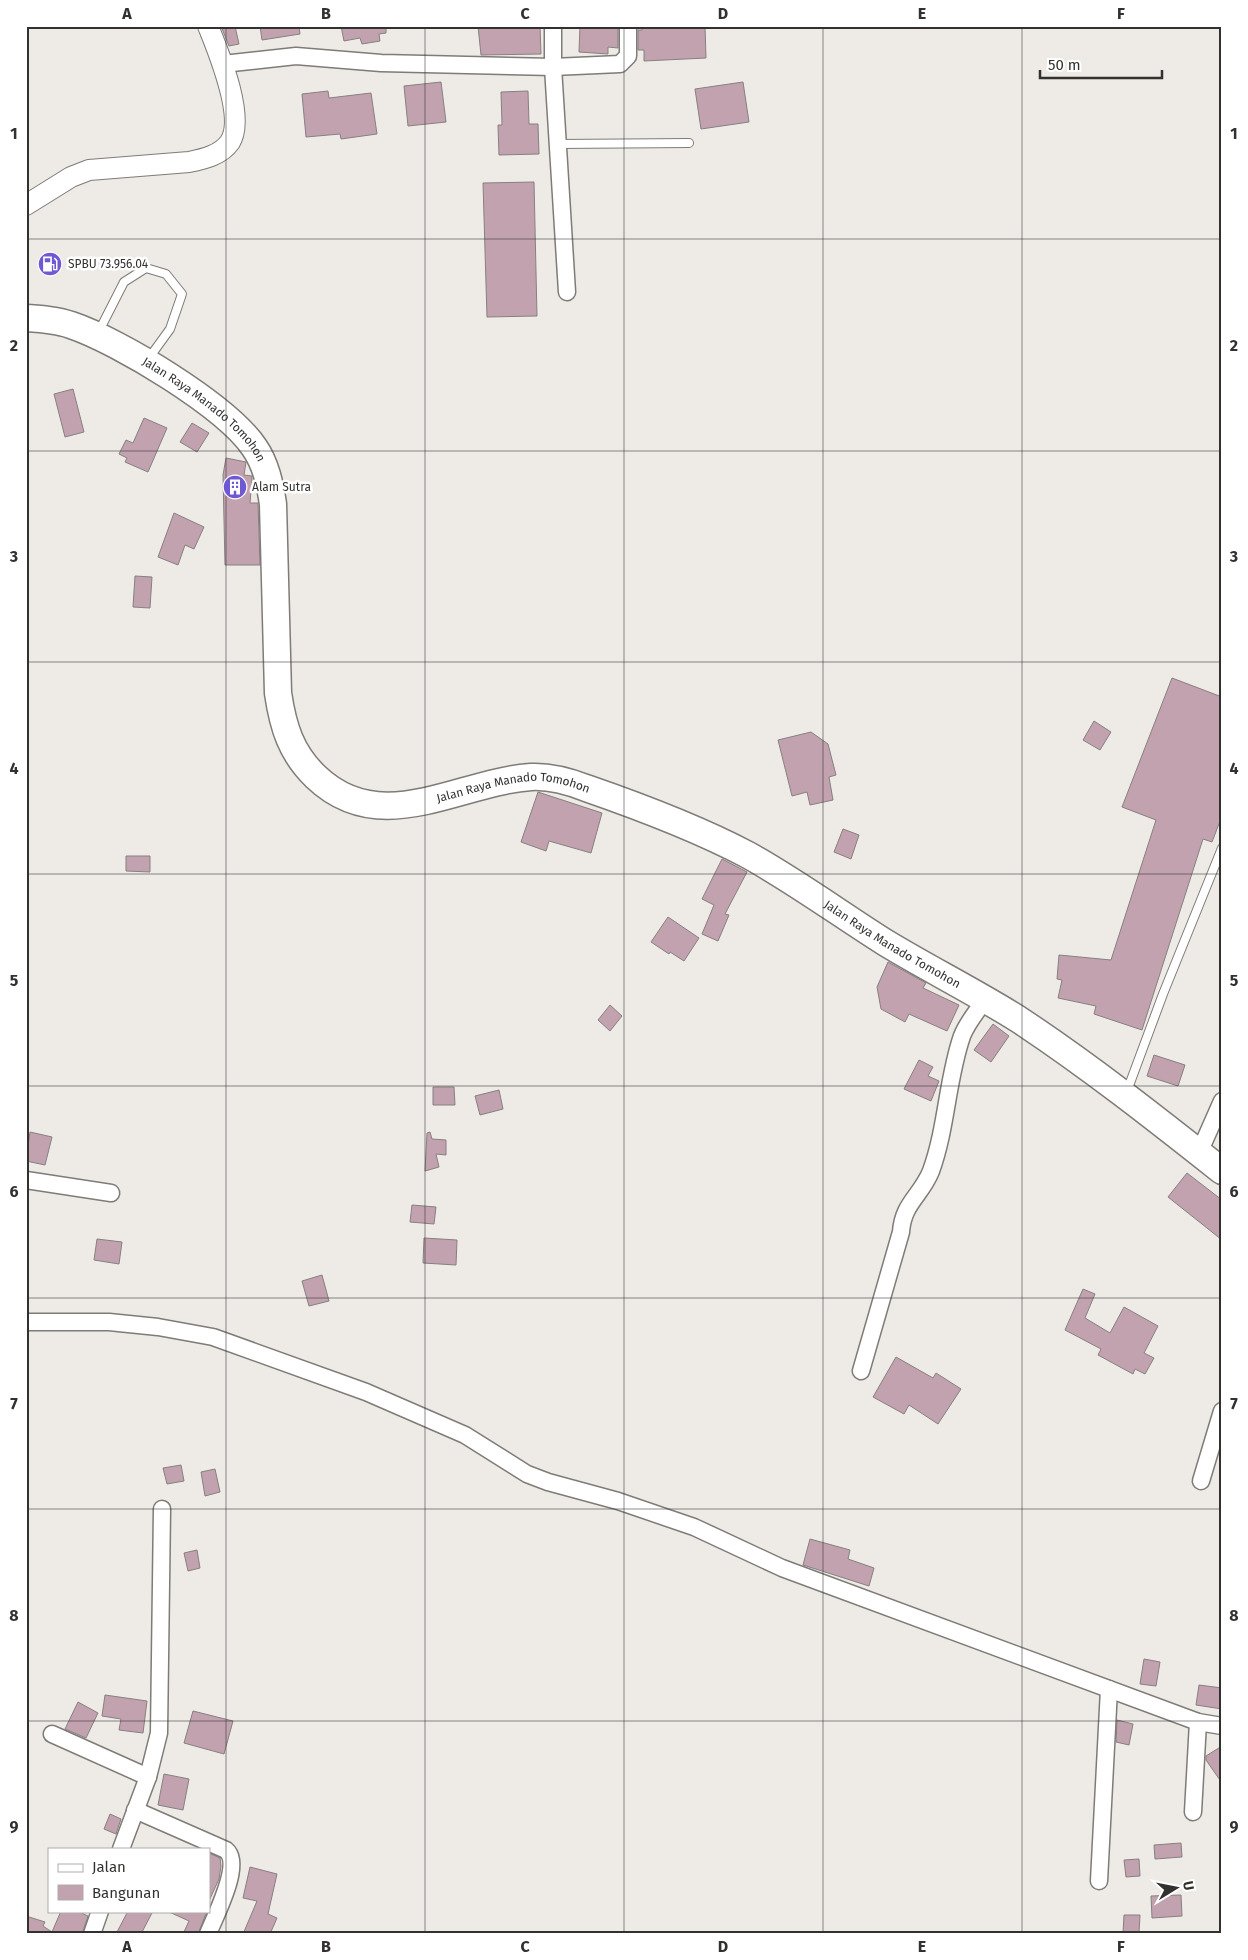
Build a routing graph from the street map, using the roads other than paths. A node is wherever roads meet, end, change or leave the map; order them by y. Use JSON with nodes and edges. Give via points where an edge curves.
{"nodes":[{"id":1,"x":208,"y":26,"type":"edge"},
{"id":2,"x":553,"y":26,"type":"edge"},
{"id":3,"x":628,"y":26,"type":"edge"},
{"id":4,"x":223,"y":64,"type":"junction"},
{"id":5,"x":553,"y":67,"type":"junction"},
{"id":6,"x":689,"y":143,"type":"dead end"},
{"id":7,"x":558,"y":144,"type":"junction"},
{"id":8,"x":26,"y":205,"type":"edge"},
{"id":9,"x":568,"y":292,"type":"dead end"},
{"id":10,"x":26,"y":318,"type":"edge"},
{"id":11,"x":96,"y":335,"type":"junction"},
{"id":12,"x":146,"y":362,"type":"junction"},
{"id":13,"x":1222,"y":848,"type":"edge"},
{"id":14,"x":984,"y":1000,"type":"junction"},
{"id":15,"x":1126,"y":1096,"type":"junction"},
{"id":16,"x":1222,"y":1102,"type":"edge"},
{"id":17,"x":1199,"y":1153,"type":"junction"},
{"id":18,"x":1222,"y":1171,"type":"edge"},
{"id":19,"x":26,"y":1180,"type":"edge"},
{"id":20,"x":111,"y":1193,"type":"dead end"},
{"id":21,"x":26,"y":1322,"type":"edge"},
{"id":22,"x":861,"y":1371,"type":"dead end"},
{"id":23,"x":1222,"y":1411,"type":"edge"},
{"id":24,"x":1201,"y":1481,"type":"dead end"},
{"id":25,"x":162,"y":1509,"type":"dead end"},
{"id":26,"x":1109,"y":1689,"type":"junction"},
{"id":27,"x":1198,"y":1722,"type":"junction"},
{"id":28,"x":1222,"y":1726,"type":"edge"},
{"id":29,"x":52,"y":1734,"type":"dead end"},
{"id":30,"x":148,"y":1777,"type":"junction"},
{"id":31,"x":135,"y":1810,"type":"junction"},
{"id":32,"x":1193,"y":1812,"type":"dead end"},
{"id":33,"x":121,"y":1848,"type":"edge"},
{"id":34,"x":1100,"y":1881,"type":"dead end"},
{"id":35,"x":100,"y":1912,"type":"edge"},
{"id":36,"x":92,"y":1934,"type":"edge"},
{"id":37,"x":208,"y":1934,"type":"edge"}],
"edges":[{"from":1,"to":4,"type":"street"},
{"from":2,"to":5,"type":"street"},
{"from":3,"to":5,"type":"street","via":[[628,56],[624,62]]},
{"from":4,"to":5,"type":"street","via":[[296,56],[381,63]]},
{"from":4,"to":8,"type":"street","via":[[235,118],[233,137],[224,149],[205,159],[189,162],[89,170],[71,177]]},
{"from":5,"to":7,"type":"street"},
{"from":6,"to":7,"type":"lane"},
{"from":7,"to":9,"type":"street"},
{"from":10,"to":11,"type":"highway","name":"Jalan Raya Manado Tomohon","via":[[63,323]]},
{"from":11,"to":12,"type":"highway","name":"Jalan Raya Manado Tomohon"},
{"from":11,"to":12,"type":"lane","via":[[124,282],[146,268],[166,274],[182,294],[170,328]]},
{"from":12,"to":14,"type":"highway","name":"Jalan Raya Manado Tomohon","via":[[227,420],[246,437],[262,463],[273,504],[280,709],[294,752],[327,788],[354,801],[387,806],[452,795],[510,780],[546,777],[572,783],[666,818],[747,855]]},
{"from":13,"to":15,"type":"lane"},
{"from":14,"to":15,"type":"highway","name":"Jalan Raya Manado Tomohon","via":[[1016,1018]]},
{"from":14,"to":22,"type":"street","via":[[963,1035],[930,1171],[904,1212]]},
{"from":15,"to":17,"type":"highway","name":"Jalan Raya Manado Tomohon"},
{"from":16,"to":17,"type":"street"},
{"from":17,"to":18,"type":"highway","name":"Jalan Raya Manado Tomohon"},
{"from":19,"to":20,"type":"street"},
{"from":21,"to":26,"type":"street","via":[[110,1322],[213,1336],[366,1392],[465,1435],[527,1474],[694,1527],[782,1568]]},
{"from":23,"to":24,"type":"street"},
{"from":25,"to":30,"type":"street","via":[[161,1710],[156,1753]]},
{"from":26,"to":27,"type":"street"},
{"from":26,"to":34,"type":"street"},
{"from":27,"to":28,"type":"street"},
{"from":27,"to":32,"type":"street"},
{"from":29,"to":30,"type":"street"},
{"from":30,"to":31,"type":"street"},
{"from":31,"to":33,"type":"street"},
{"from":31,"to":37,"type":"street","via":[[229,1853],[233,1862],[229,1880]]},
{"from":35,"to":36,"type":"street"}]}
